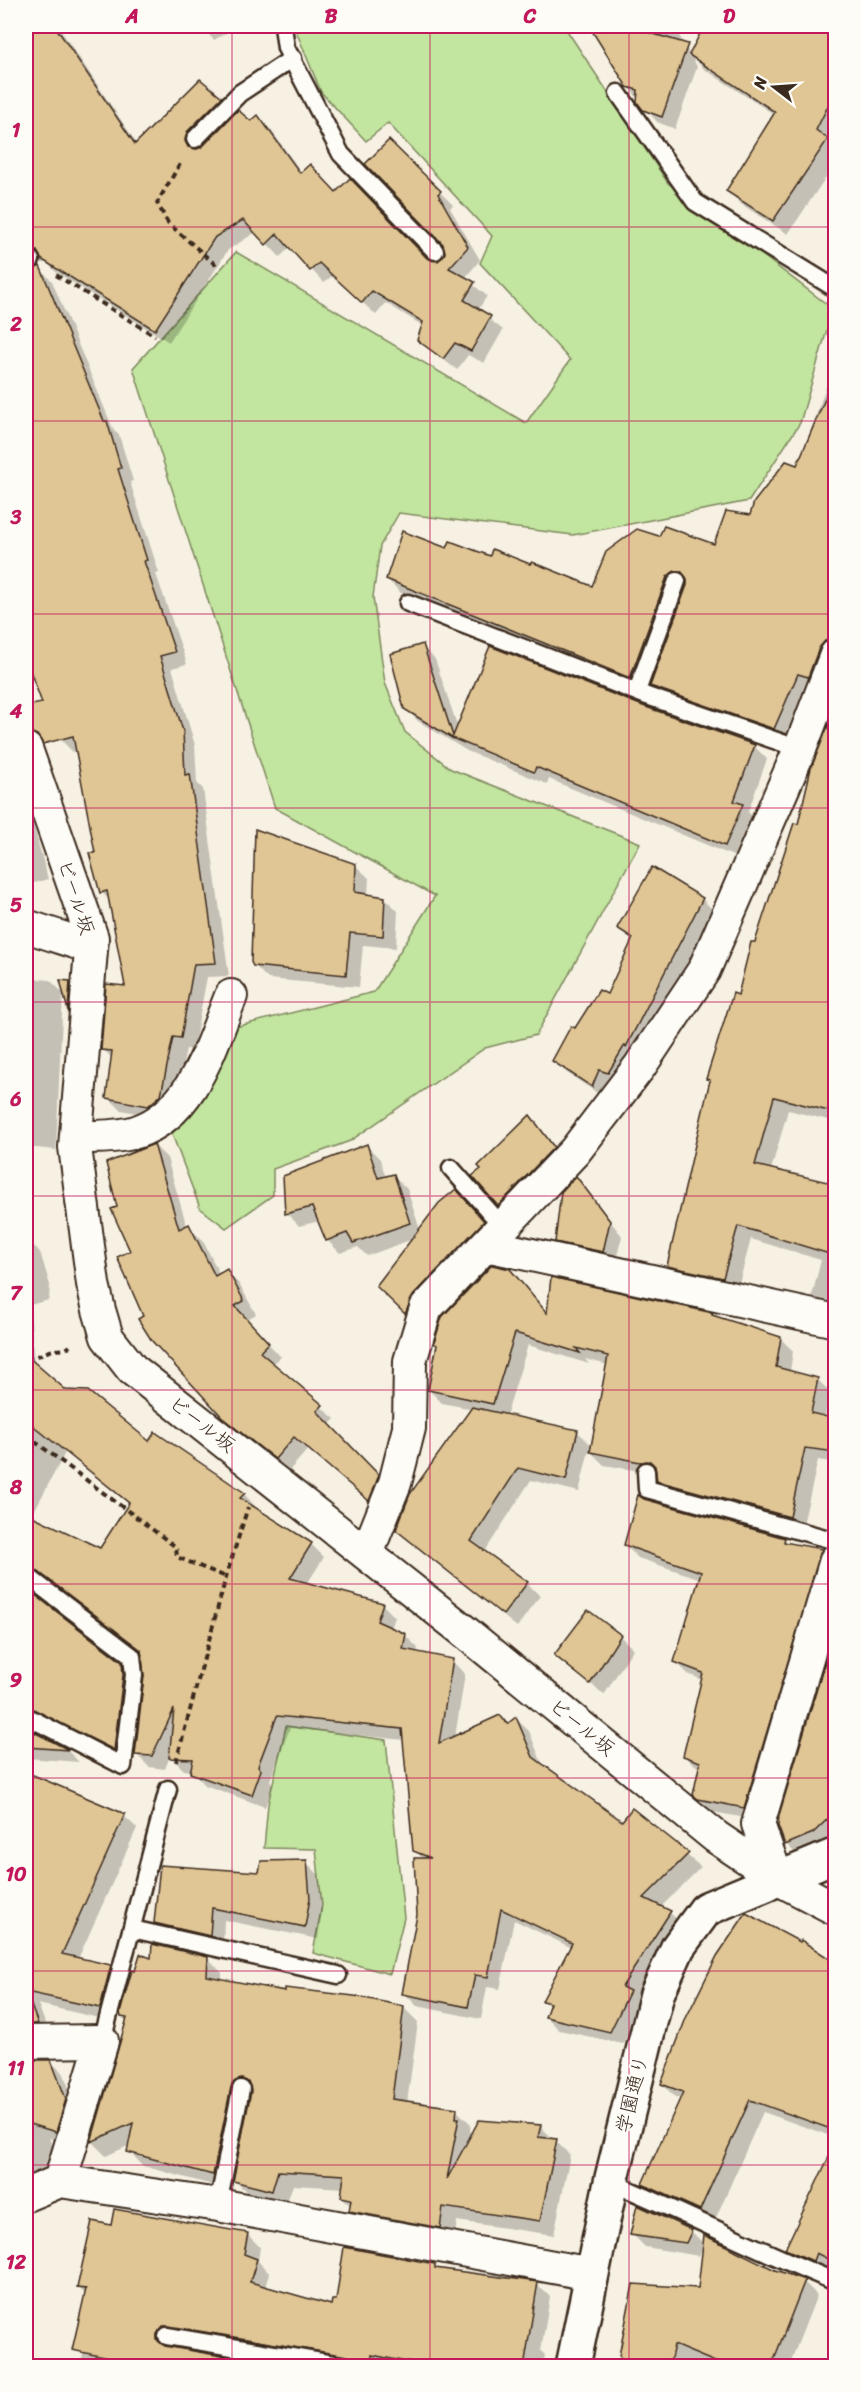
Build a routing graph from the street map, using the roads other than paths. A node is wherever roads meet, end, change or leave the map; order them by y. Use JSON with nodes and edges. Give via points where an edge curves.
{"nodes":[{"id":1,"x":283,"y":26,"type":"edge"},
{"id":2,"x":293,"y":58,"type":"junction"},
{"id":3,"x":618,"y":93,"type":"dead end"},
{"id":4,"x":195,"y":139,"type":"road end"},
{"id":5,"x":435,"y":251,"type":"dead end"},
{"id":6,"x":836,"y":290,"type":"edge"},
{"id":7,"x":677,"y":581,"type":"dead end"},
{"id":8,"x":408,"y":603,"type":"dead end"},
{"id":9,"x":836,"y":655,"type":"edge"},
{"id":10,"x":637,"y":691,"type":"junction"},
{"id":11,"x":26,"y":749,"type":"edge"},
{"id":12,"x":800,"y":749,"type":"junction"},
{"id":13,"x":26,"y":926,"type":"edge"},
{"id":14,"x":90,"y":947,"type":"junction"},
{"id":15,"x":231,"y":996,"type":"dead end"},
{"id":16,"x":76,"y":1138,"type":"junction"},
{"id":17,"x":451,"y":1168,"type":"dead end"},
{"id":18,"x":495,"y":1236,"type":"junction"},
{"id":19,"x":836,"y":1321,"type":"edge"},
{"id":20,"x":646,"y":1471,"type":"dead end"},
{"id":21,"x":836,"y":1541,"type":"edge"},
{"id":22,"x":368,"y":1553,"type":"junction"},
{"id":23,"x":836,"y":1560,"type":"edge"},
{"id":24,"x":26,"y":1575,"type":"edge"},
{"id":25,"x":830,"y":1599,"type":"edge"},
{"id":26,"x":26,"y":1716,"type":"edge"},
{"id":27,"x":168,"y":1789,"type":"road end"},
{"id":28,"x":836,"y":1855,"type":"edge"},
{"id":29,"x":777,"y":1878,"type":"junction"},
{"id":30,"x":836,"y":1909,"type":"edge"},
{"id":31,"x":132,"y":1929,"type":"junction"},
{"id":32,"x":338,"y":1975,"type":"dead end"},
{"id":33,"x":26,"y":2042,"type":"edge"},
{"id":34,"x":102,"y":2043,"type":"junction"},
{"id":35,"x":241,"y":2089,"type":"dead end"},
{"id":36,"x":60,"y":2181,"type":"junction"},
{"id":37,"x":611,"y":2182,"type":"junction"},
{"id":38,"x":26,"y":2195,"type":"edge"},
{"id":39,"x":218,"y":2205,"type":"junction"},
{"id":40,"x":591,"y":2274,"type":"junction"},
{"id":41,"x":836,"y":2282,"type":"edge"},
{"id":42,"x":167,"y":2336,"type":"dead end"},
{"id":43,"x":345,"y":2367,"type":"edge"},
{"id":44,"x":573,"y":2367,"type":"edge"}],
"edges":[{"from":1,"to":2,"type":"lane","via":[[286,48]]},
{"from":2,"to":4,"type":"lane","via":[[240,93]]},
{"from":2,"to":5,"type":"lane","via":[[341,154]]},
{"from":3,"to":6,"type":"lane","via":[[695,202]]},
{"from":7,"to":10,"type":"lane"},
{"from":8,"to":10,"type":"lane"},
{"from":9,"to":12,"type":"street"},
{"from":10,"to":12,"type":"lane"},
{"from":11,"to":14,"type":"street","name":"ビール坂","via":[[92,938]]},
{"from":12,"to":18,"type":"street","via":[[705,970],[575,1151]]},
{"from":13,"to":14,"type":"street"},
{"from":14,"to":16,"type":"street","name":"ビール坂"},
{"from":15,"to":16,"type":"street","via":[[202,1069],[170,1114],[136,1132]]},
{"from":16,"to":22,"type":"street","name":"ビール坂","via":[[93,1284],[107,1337],[132,1369]]},
{"from":17,"to":18,"type":"lane"},
{"from":18,"to":19,"type":"street"},
{"from":18,"to":22,"type":"street","via":[[426,1308],[410,1361],[409,1428],[395,1483]]},
{"from":20,"to":21,"type":"lane","via":[[647,1489]]},
{"from":22,"to":29,"type":"street","name":"ビール坂","via":[[716,1838]]},
{"from":23,"to":25,"type":"street"},
{"from":24,"to":26,"type":"lane","via":[[132,1656],[134,1674],[123,1766]]},
{"from":25,"to":29,"type":"street","via":[[758,1824]]},
{"from":27,"to":31,"type":"lane"},
{"from":28,"to":29,"type":"street","name":"学園通り"},
{"from":29,"to":30,"type":"street","name":"ビール坂"},
{"from":29,"to":37,"type":"street","name":"学園通り","via":[[706,1909],[678,1947],[657,1994]]},
{"from":31,"to":32,"type":"lane"},
{"from":31,"to":34,"type":"lane"},
{"from":33,"to":34,"type":"street"},
{"from":34,"to":36,"type":"street"},
{"from":35,"to":39,"type":"lane"},
{"from":36,"to":38,"type":"street"},
{"from":36,"to":39,"type":"street"},
{"from":37,"to":40,"type":"street","name":"学園通り"},
{"from":37,"to":41,"type":"lane","via":[[678,2210],[765,2254]]},
{"from":39,"to":40,"type":"street"},
{"from":40,"to":44,"type":"street","name":"学園通り"},
{"from":42,"to":43,"type":"lane"}]}
